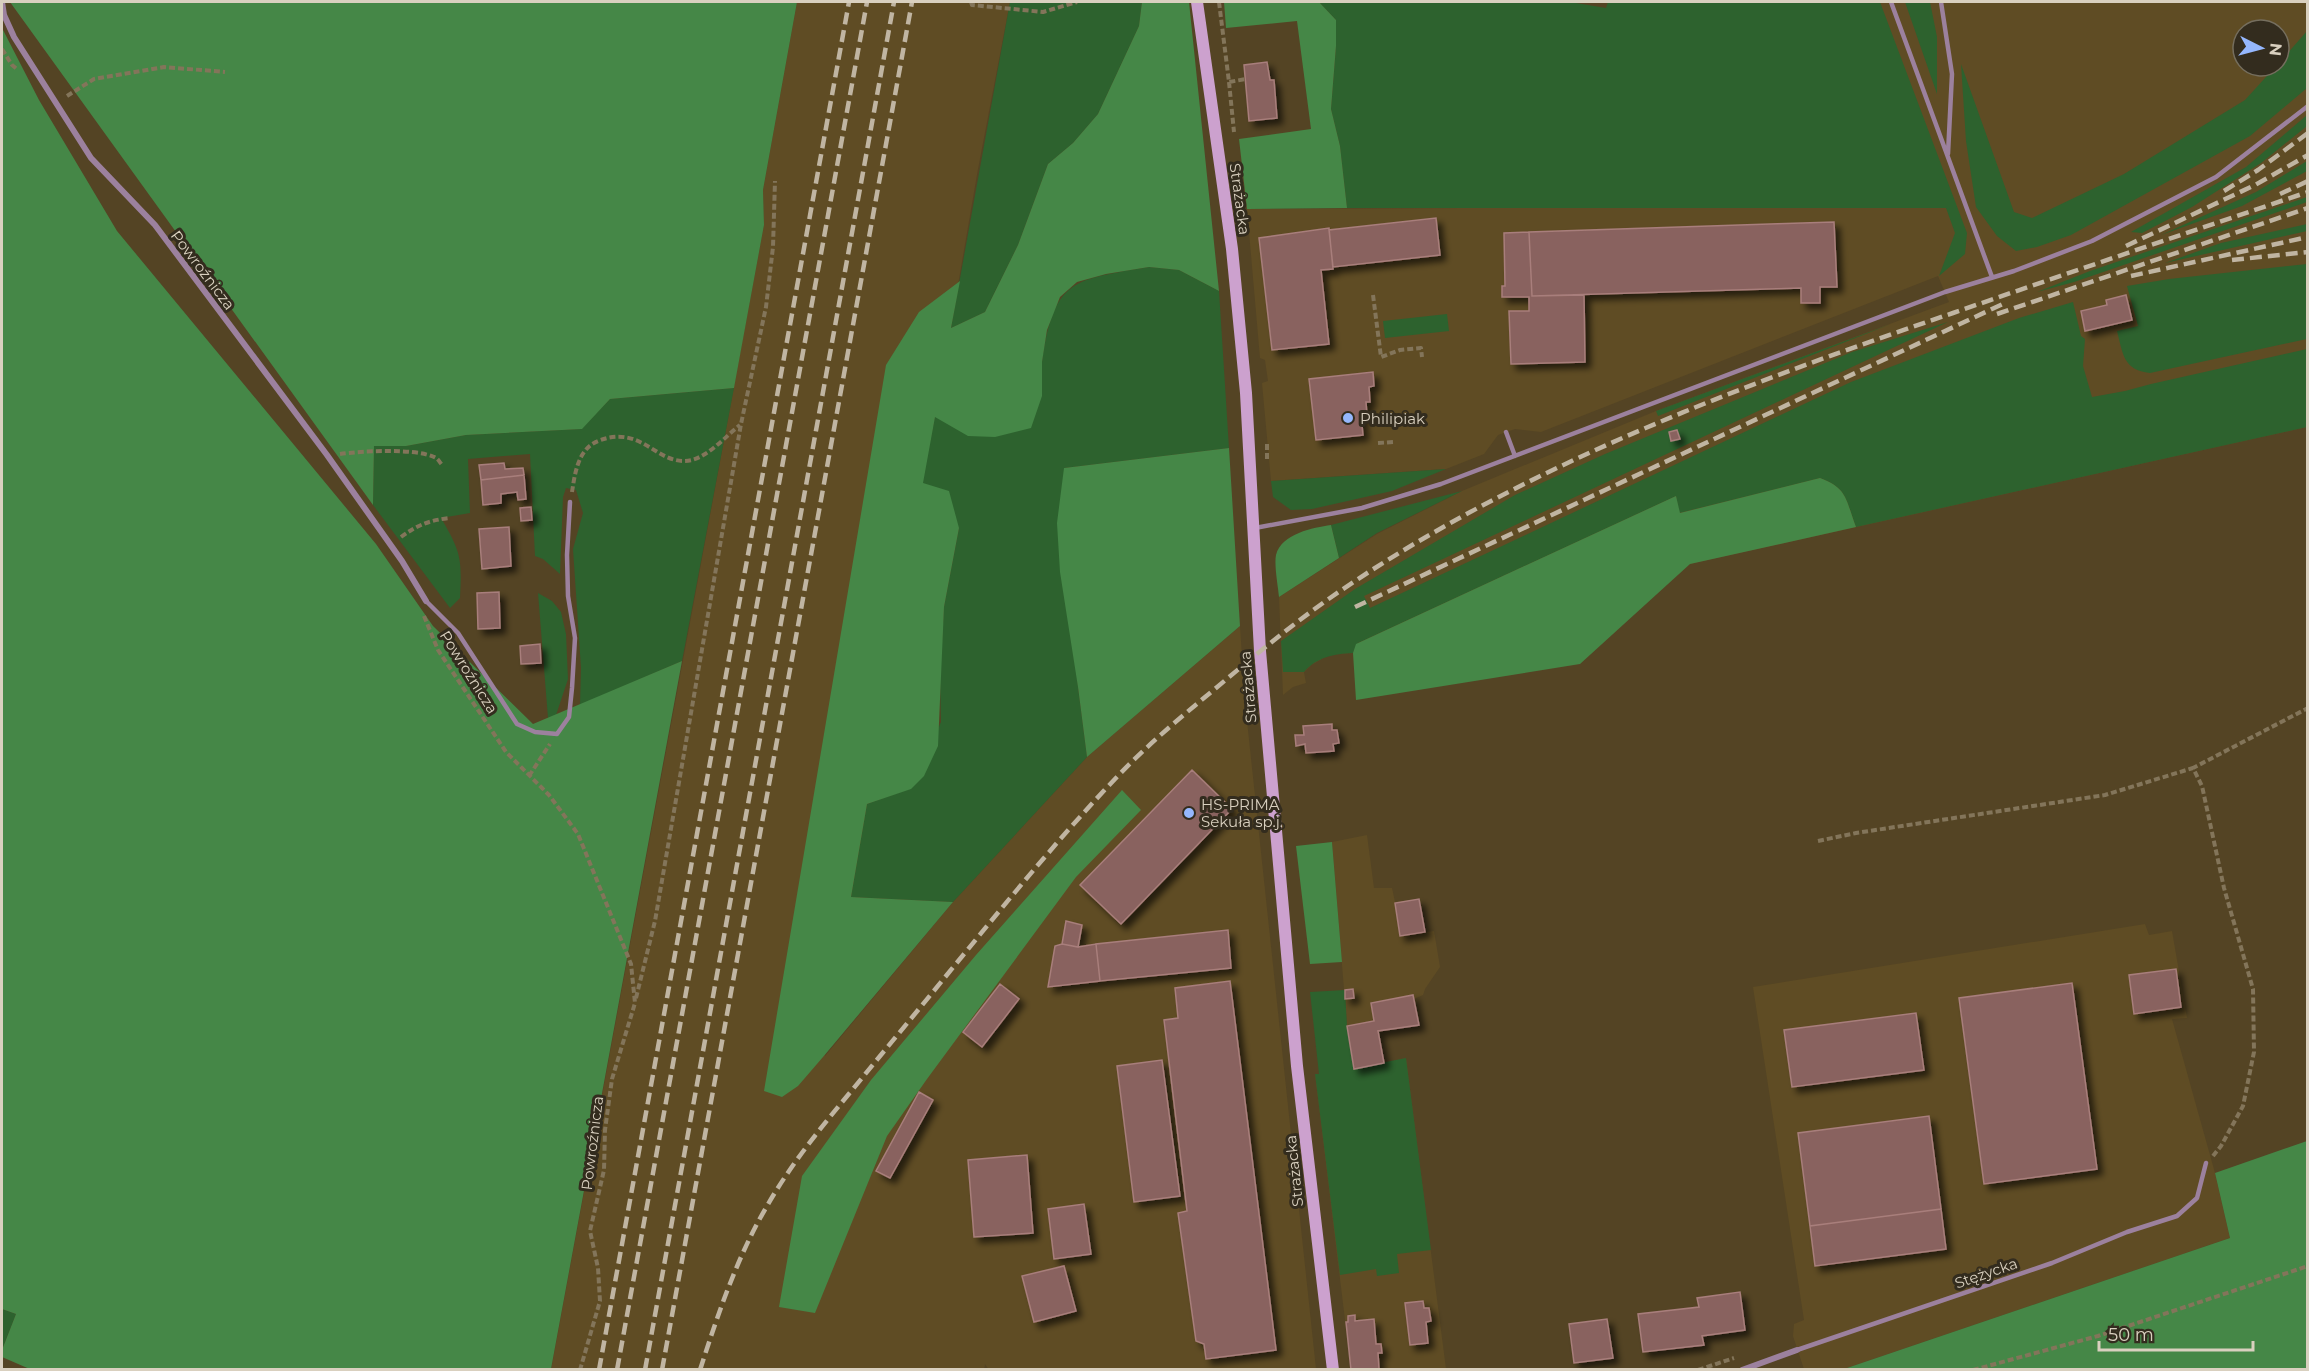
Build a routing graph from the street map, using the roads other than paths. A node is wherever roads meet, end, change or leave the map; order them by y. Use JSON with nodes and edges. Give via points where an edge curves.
{"nodes":[{"id":1,"x":2,"y":2,"type":"edge"},
{"id":2,"x":1197,"y":2,"type":"edge"},
{"id":3,"x":1891,"y":2,"type":"edge"},
{"id":4,"x":1941,"y":2,"type":"edge"},
{"id":5,"x":2307,"y":106,"type":"edge"},
{"id":6,"x":1948,"y":156,"type":"junction"},
{"id":7,"x":1992,"y":277,"type":"junction"},
{"id":8,"x":1506,"y":432,"type":"dead end"},
{"id":9,"x":1515,"y":456,"type":"junction"},
{"id":10,"x":570,"y":502,"type":"road end"},
{"id":11,"x":1255,"y":528,"type":"junction"},
{"id":12,"x":426,"y":601,"type":"joint"},
{"id":13,"x":2206,"y":1163,"type":"road end"},
{"id":14,"x":1797,"y":1350,"type":"joint"},
{"id":15,"x":1334,"y":1370,"type":"edge"},
{"id":16,"x":1742,"y":1370,"type":"edge"}],
"edges":[{"from":1,"to":12,"type":"street","name":"Powroźnicza","via":[[14,37],[91,158],[155,225],[327,455]]},
{"from":2,"to":11,"type":"main road","name":"Strażacka","via":[[1232,249]]},
{"from":3,"to":6,"type":"lane"},
{"from":4,"to":6,"type":"lane","via":[[1952,74]]},
{"from":5,"to":7,"type":"lane","via":[[2216,177],[2092,241]]},
{"from":6,"to":7,"type":"lane"},
{"from":7,"to":9,"type":"lane"},
{"from":8,"to":9,"type":"lane"},
{"from":9,"to":11,"type":"lane","via":[[1382,503]]},
{"from":10,"to":12,"type":"lane","via":[[567,555],[574,638],[572,688],[569,717],[557,734],[535,732],[517,724],[458,633]]},
{"from":11,"to":15,"type":"main road","name":"Strażacka","via":[[1260,651],[1297,1066]]},
{"from":13,"to":14,"type":"lane","name":"Stężycka","via":[[2197,1198],[2177,1216]]},
{"from":14,"to":16,"type":"street","name":"Stężycka"}]}
